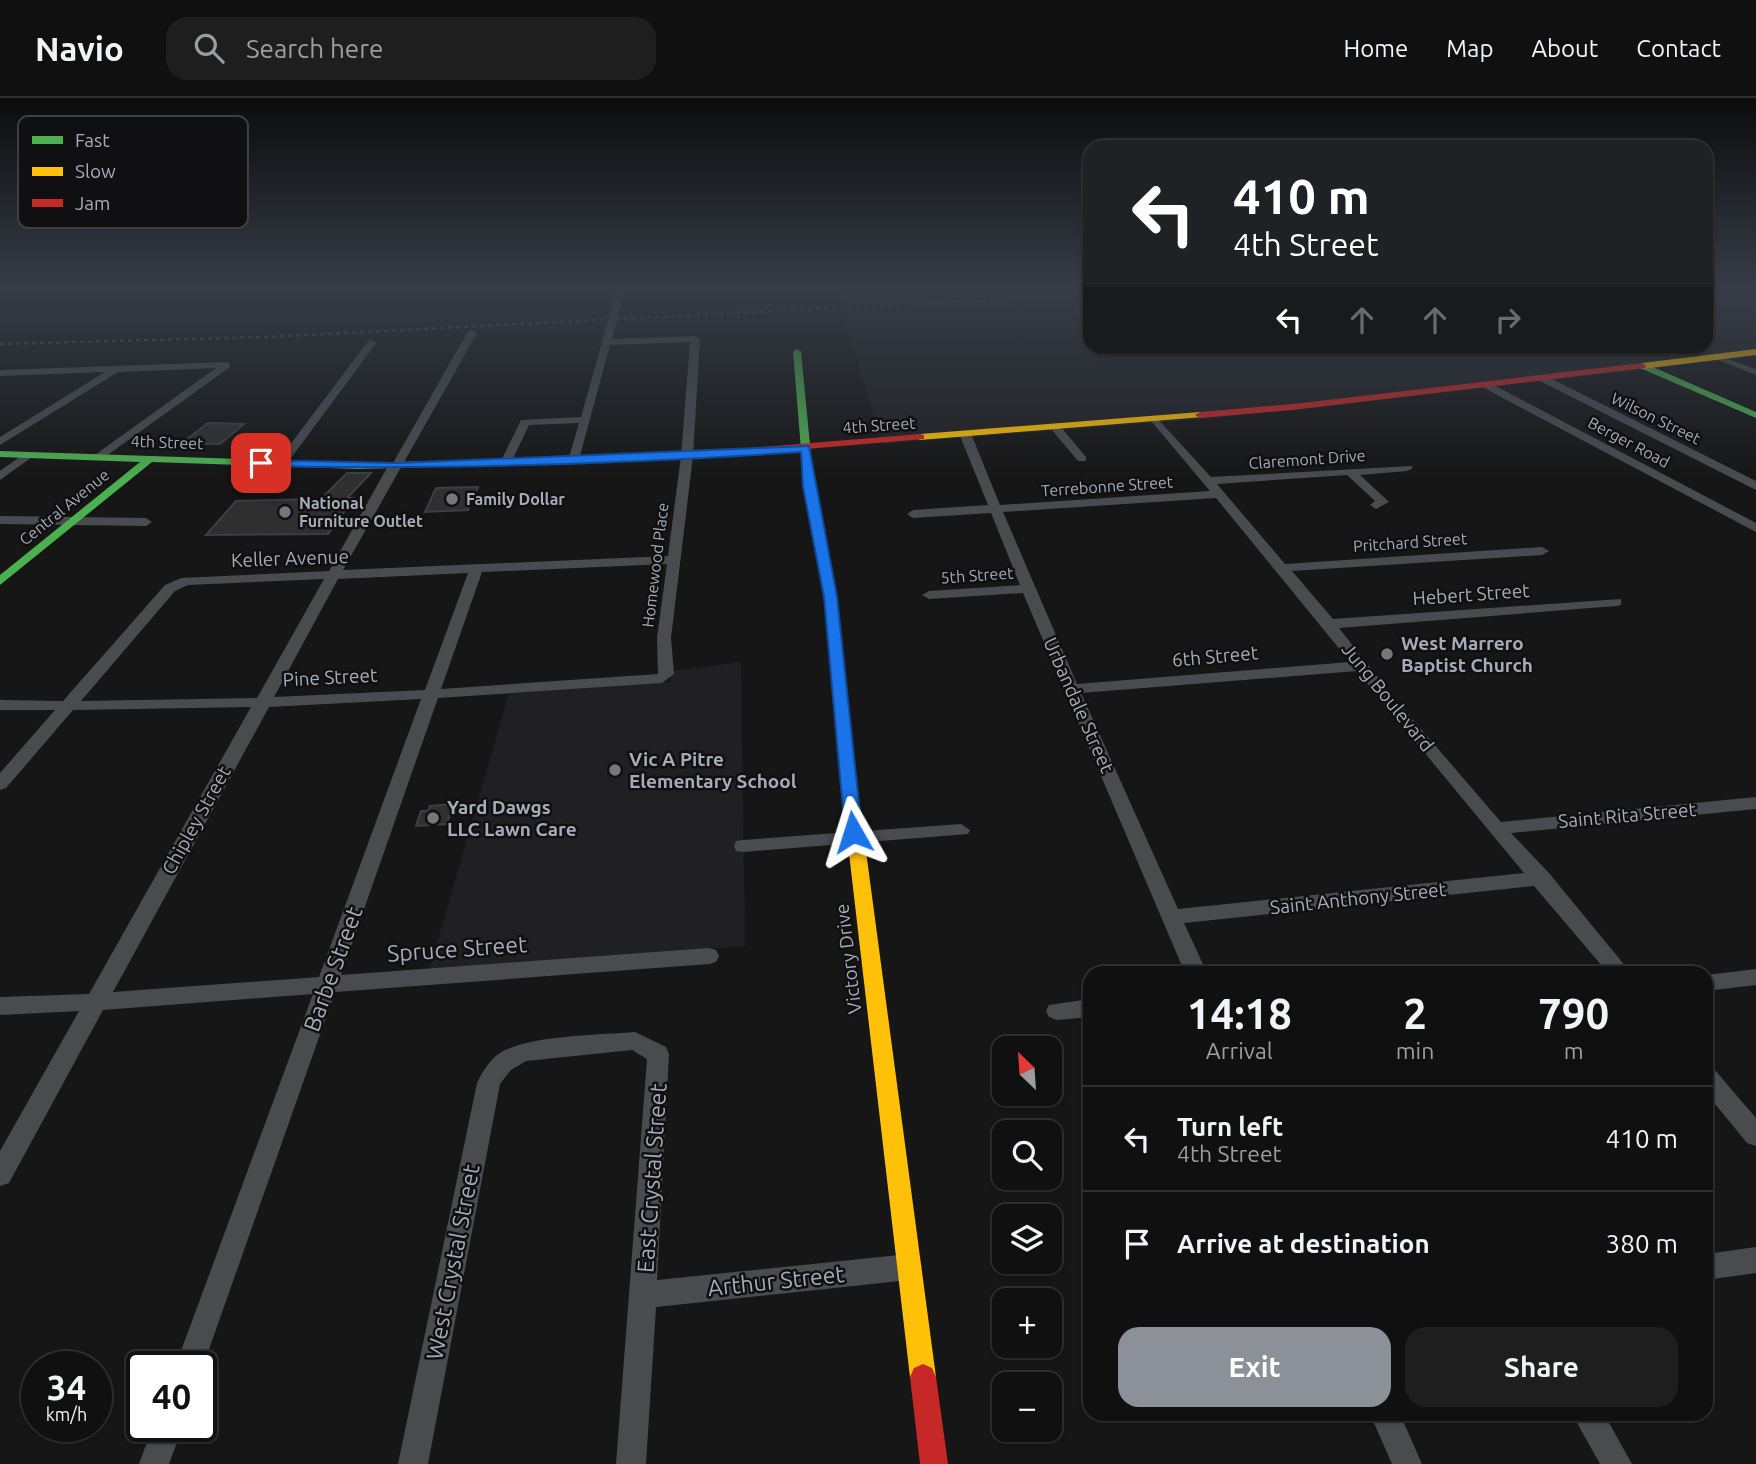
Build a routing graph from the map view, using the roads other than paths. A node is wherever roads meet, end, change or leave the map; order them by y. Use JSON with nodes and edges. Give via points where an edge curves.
{"nodes":[{"id":1,"x":365,"y":352,"type":"edge"},
{"id":2,"x":461,"y":352,"type":"edge"},
{"id":3,"x":604,"y":352,"type":"edge"},
{"id":4,"x":694,"y":352,"type":"edge"},
{"id":5,"x":797,"y":352,"type":"dead end"},
{"id":6,"x":1756,"y":352,"type":"edge"},
{"id":7,"x":1719,"y":357,"type":"junction"},
{"id":8,"x":1642,"y":366,"type":"junction"},
{"id":9,"x":117,"y":370,"type":"junction"},
{"id":10,"x":1756,"y":372,"type":"edge"},
{"id":11,"x":2,"y":374,"type":"edge"},
{"id":12,"x":1542,"y":378,"type":"junction"},
{"id":13,"x":1486,"y":384,"type":"junction"},
{"id":14,"x":1756,"y":415,"type":"edge"},
{"id":15,"x":586,"y":420,"type":"junction"},
{"id":16,"x":1156,"y":420,"type":"junction"},
{"id":17,"x":1056,"y":428,"type":"junction"},
{"id":18,"x":966,"y":436,"type":"junction"},
{"id":19,"x":0,"y":442,"type":"edge"},
{"id":20,"x":806,"y":448,"type":"junction"},
{"id":21,"x":0,"y":454,"type":"edge"},
{"id":22,"x":29,"y":455,"type":"junction"},
{"id":23,"x":687,"y":456,"type":"junction"},
{"id":24,"x":98,"y":457,"type":"junction"},
{"id":25,"x":150,"y":459,"type":"junction"},
{"id":26,"x":1082,"y":459,"type":"dead end"},
{"id":27,"x":574,"y":460,"type":"junction"},
{"id":28,"x":506,"y":463,"type":"junction"},
{"id":29,"x":281,"y":464,"type":"junction"},
{"id":30,"x":396,"y":466,"type":"junction"},
{"id":31,"x":1407,"y":468,"type":"dead end"},
{"id":32,"x":1350,"y":472,"type":"junction"},
{"id":33,"x":0,"y":475,"type":"edge"},
{"id":34,"x":1756,"y":486,"type":"edge"},
{"id":35,"x":1215,"y":487,"type":"junction"},
{"id":36,"x":1376,"y":505,"type":"dead end"},
{"id":37,"x":995,"y":510,"type":"junction"},
{"id":38,"x":913,"y":514,"type":"dead end"},
{"id":39,"x":0,"y":520,"type":"edge"},
{"id":40,"x":74,"y":521,"type":"junction"},
{"id":41,"x":146,"y":522,"type":"dead end"},
{"id":42,"x":1756,"y":528,"type":"edge"},
{"id":43,"x":1542,"y":551,"type":"dead end"},
{"id":44,"x":672,"y":560,"type":"junction"},
{"id":45,"x":1282,"y":568,"type":"junction"},
{"id":46,"x":476,"y":570,"type":"junction"},
{"id":47,"x":332,"y":576,"type":"junction"},
{"id":48,"x":0,"y":581,"type":"edge"},
{"id":49,"x":1028,"y":589,"type":"junction"},
{"id":50,"x":929,"y":595,"type":"dead end"},
{"id":51,"x":1616,"y":602,"type":"dead end"},
{"id":52,"x":1329,"y":624,"type":"junction"},
{"id":53,"x":1361,"y":666,"type":"junction"},
{"id":54,"x":662,"y":678,"type":"joint"},
{"id":55,"x":1072,"y":689,"type":"junction"},
{"id":56,"x":433,"y":693,"type":"junction"},
{"id":57,"x":261,"y":702,"type":"junction"},
{"id":58,"x":0,"y":705,"type":"edge"},
{"id":59,"x":66,"y":706,"type":"junction"},
{"id":60,"x":0,"y":784,"type":"edge"},
{"id":61,"x":1756,"y":803,"type":"edge"},
{"id":62,"x":1499,"y":828,"type":"junction"},
{"id":63,"x":961,"y":830,"type":"dead end"},
{"id":64,"x":854,"y":838,"type":"junction"},
{"id":65,"x":743,"y":846,"type":"dead end"},
{"id":66,"x":1542,"y":878,"type":"junction"},
{"id":67,"x":1173,"y":917,"type":"junction"},
{"id":68,"x":709,"y":956,"type":"dead end"},
{"id":69,"x":1193,"y":966,"type":"edge"},
{"id":70,"x":1614,"y":966,"type":"edge"},
{"id":71,"x":1756,"y":977,"type":"edge"},
{"id":72,"x":1713,"y":982,"type":"edge"},
{"id":73,"x":327,"y":985,"type":"junction"},
{"id":74,"x":96,"y":1002,"type":"junction"},
{"id":75,"x":0,"y":1006,"type":"edge"},
{"id":76,"x":1083,"y":1009,"type":"edge"},
{"id":77,"x":1058,"y":1011,"type":"dead end"},
{"id":78,"x":502,"y":1063,"type":"joint"},
{"id":79,"x":1713,"y":1084,"type":"edge"},
{"id":80,"x":1756,"y":1135,"type":"edge"},
{"id":81,"x":0,"y":1175,"type":"edge"},
{"id":82,"x":1756,"y":1260,"type":"edge"},
{"id":83,"x":1713,"y":1266,"type":"edge"},
{"id":84,"x":909,"y":1267,"type":"junction"},
{"id":85,"x":644,"y":1295,"type":"junction"},
{"id":86,"x":195,"y":1351,"type":"edge"},
{"id":87,"x":1388,"y":1421,"type":"edge"},
{"id":88,"x":1591,"y":1421,"type":"edge"},
{"id":89,"x":162,"y":1442,"type":"edge"},
{"id":90,"x":154,"y":1464,"type":"edge"},
{"id":91,"x":412,"y":1464,"type":"edge"},
{"id":92,"x":631,"y":1464,"type":"edge"},
{"id":93,"x":934,"y":1464,"type":"edge"},
{"id":94,"x":1407,"y":1464,"type":"edge"},
{"id":95,"x":1617,"y":1464,"type":"edge"}],
"edges":[{"from":1,"to":29,"type":"street"},
{"from":2,"to":30,"type":"street","name":"Chipley Street"},
{"from":3,"to":15,"type":"street"},
{"from":4,"to":23,"type":"street","name":"Homewood Place"},
{"from":5,"to":20,"type":"main road","name":"Victory Drive"},
{"from":6,"to":7,"type":"main road","name":"4th Street"},
{"from":7,"to":8,"type":"main road","name":"4th Street"},
{"from":7,"to":10,"type":"street"},
{"from":8,"to":12,"type":"main road","name":"4th Street"},
{"from":8,"to":14,"type":"main road"},
{"from":9,"to":11,"type":"street"},
{"from":9,"to":19,"type":"street"},
{"from":9,"to":24,"type":"street","via":[[227,365]]},
{"from":12,"to":13,"type":"main road","name":"4th Street"},
{"from":12,"to":34,"type":"street","name":"Wilson Street"},
{"from":13,"to":16,"type":"main road","name":"4th Street"},
{"from":13,"to":42,"type":"street","name":"Berger Road"},
{"from":15,"to":27,"type":"street"},
{"from":15,"to":28,"type":"street","via":[[525,422]]},
{"from":16,"to":17,"type":"main road","name":"4th Street"},
{"from":16,"to":35,"type":"street","name":"Jung Boulevard"},
{"from":17,"to":18,"type":"main road","name":"4th Street"},
{"from":17,"to":26,"type":"street"},
{"from":18,"to":20,"type":"main road","name":"4th Street"},
{"from":18,"to":37,"type":"street","name":"Urbandale Street"},
{"from":20,"to":23,"type":"main road","name":"4th Street"},
{"from":20,"to":64,"type":"main road","name":"Victory Drive","via":[[830,597]]},
{"from":21,"to":22,"type":"main road","name":"4th Street"},
{"from":22,"to":24,"type":"main road","name":"4th Street"},
{"from":22,"to":33,"type":"street"},
{"from":23,"to":27,"type":"main road","name":"4th Street"},
{"from":23,"to":44,"type":"street","name":"Homewood Place"},
{"from":24,"to":25,"type":"main road","name":"4th Street"},
{"from":25,"to":29,"type":"main road","name":"4th Street"},
{"from":25,"to":40,"type":"main road","name":"Central Avenue"},
{"from":27,"to":28,"type":"main road","name":"4th Street"},
{"from":28,"to":30,"type":"main road","name":"4th Street"},
{"from":29,"to":30,"type":"main road","name":"4th Street"},
{"from":30,"to":47,"type":"street","name":"Chipley Street"},
{"from":31,"to":32,"type":"street","name":"Claremont Drive"},
{"from":32,"to":35,"type":"street","name":"Claremont Drive"},
{"from":32,"to":36,"type":"street","via":[[1383,502]]},
{"from":35,"to":37,"type":"street","name":"Terrebonne Street"},
{"from":35,"to":45,"type":"street","name":"Jung Boulevard"},
{"from":37,"to":38,"type":"street","name":"Terrebonne Street"},
{"from":37,"to":49,"type":"street","name":"Urbandale Street"},
{"from":39,"to":40,"type":"street"},
{"from":40,"to":41,"type":"street"},
{"from":40,"to":48,"type":"main road","name":"Central Avenue"},
{"from":43,"to":45,"type":"street","name":"Pritchard Street"},
{"from":44,"to":46,"type":"street","name":"Keller Avenue"},
{"from":44,"to":54,"type":"street","name":"Homewood Place","via":[[664,638],[666,674]]},
{"from":45,"to":52,"type":"street","name":"Jung Boulevard"},
{"from":46,"to":47,"type":"street","name":"Keller Avenue"},
{"from":46,"to":56,"type":"street","name":"Barbe Street"},
{"from":47,"to":57,"type":"street","name":"Chipley Street"},
{"from":47,"to":59,"type":"street","name":"Keller Avenue","via":[[198,579],[177,584]]},
{"from":49,"to":50,"type":"street","name":"5th Street"},
{"from":49,"to":55,"type":"street","name":"Urbandale Street"},
{"from":51,"to":52,"type":"street","name":"Hebert Street"},
{"from":52,"to":53,"type":"street","name":"Jung Boulevard"},
{"from":53,"to":55,"type":"street","name":"6th Street"},
{"from":53,"to":62,"type":"street","name":"Jung Boulevard"},
{"from":54,"to":56,"type":"street","name":"Pine Street"},
{"from":55,"to":67,"type":"street","name":"Urbandale Street"},
{"from":56,"to":57,"type":"street","name":"Pine Street"},
{"from":56,"to":73,"type":"street","name":"Barbe Street"},
{"from":57,"to":59,"type":"street","name":"Pine Street"},
{"from":57,"to":74,"type":"street","name":"Chipley Street"},
{"from":58,"to":59,"type":"street","name":"Pine Street"},
{"from":59,"to":60,"type":"street","name":"Keller Avenue"},
{"from":61,"to":62,"type":"street","name":"Saint Rita Street"},
{"from":62,"to":66,"type":"street","name":"Jung Boulevard"},
{"from":63,"to":64,"type":"street"},
{"from":64,"to":65,"type":"street"},
{"from":64,"to":84,"type":"main road","name":"Victory Drive"},
{"from":66,"to":67,"type":"street","name":"Saint Anthony Street"},
{"from":66,"to":70,"type":"street","name":"Jung Boulevard"},
{"from":67,"to":69,"type":"street","name":"Urbandale Street"},
{"from":68,"to":73,"type":"street","name":"Spruce Street"},
{"from":71,"to":72,"type":"street"},
{"from":73,"to":74,"type":"street","name":"Spruce Street"},
{"from":73,"to":86,"type":"street","name":"Barbe Street"},
{"from":74,"to":75,"type":"street","name":"Spruce Street"},
{"from":74,"to":81,"type":"street","name":"Chipley Street"},
{"from":76,"to":77,"type":"street"},
{"from":78,"to":85,"type":"street","name":"East Crystal Street","via":[[525,1052],[635,1041],[658,1054]]},
{"from":78,"to":91,"type":"street","name":"West Crystal Street","via":[[489,1083]]},
{"from":79,"to":80,"type":"street"},
{"from":82,"to":83,"type":"street"},
{"from":84,"to":85,"type":"street","name":"Arthur Street"},
{"from":84,"to":93,"type":"main road","name":"Victory Drive"},
{"from":85,"to":92,"type":"street","name":"East Crystal Street"},
{"from":87,"to":94,"type":"street"},
{"from":88,"to":95,"type":"street"},
{"from":89,"to":90,"type":"street"}]}
